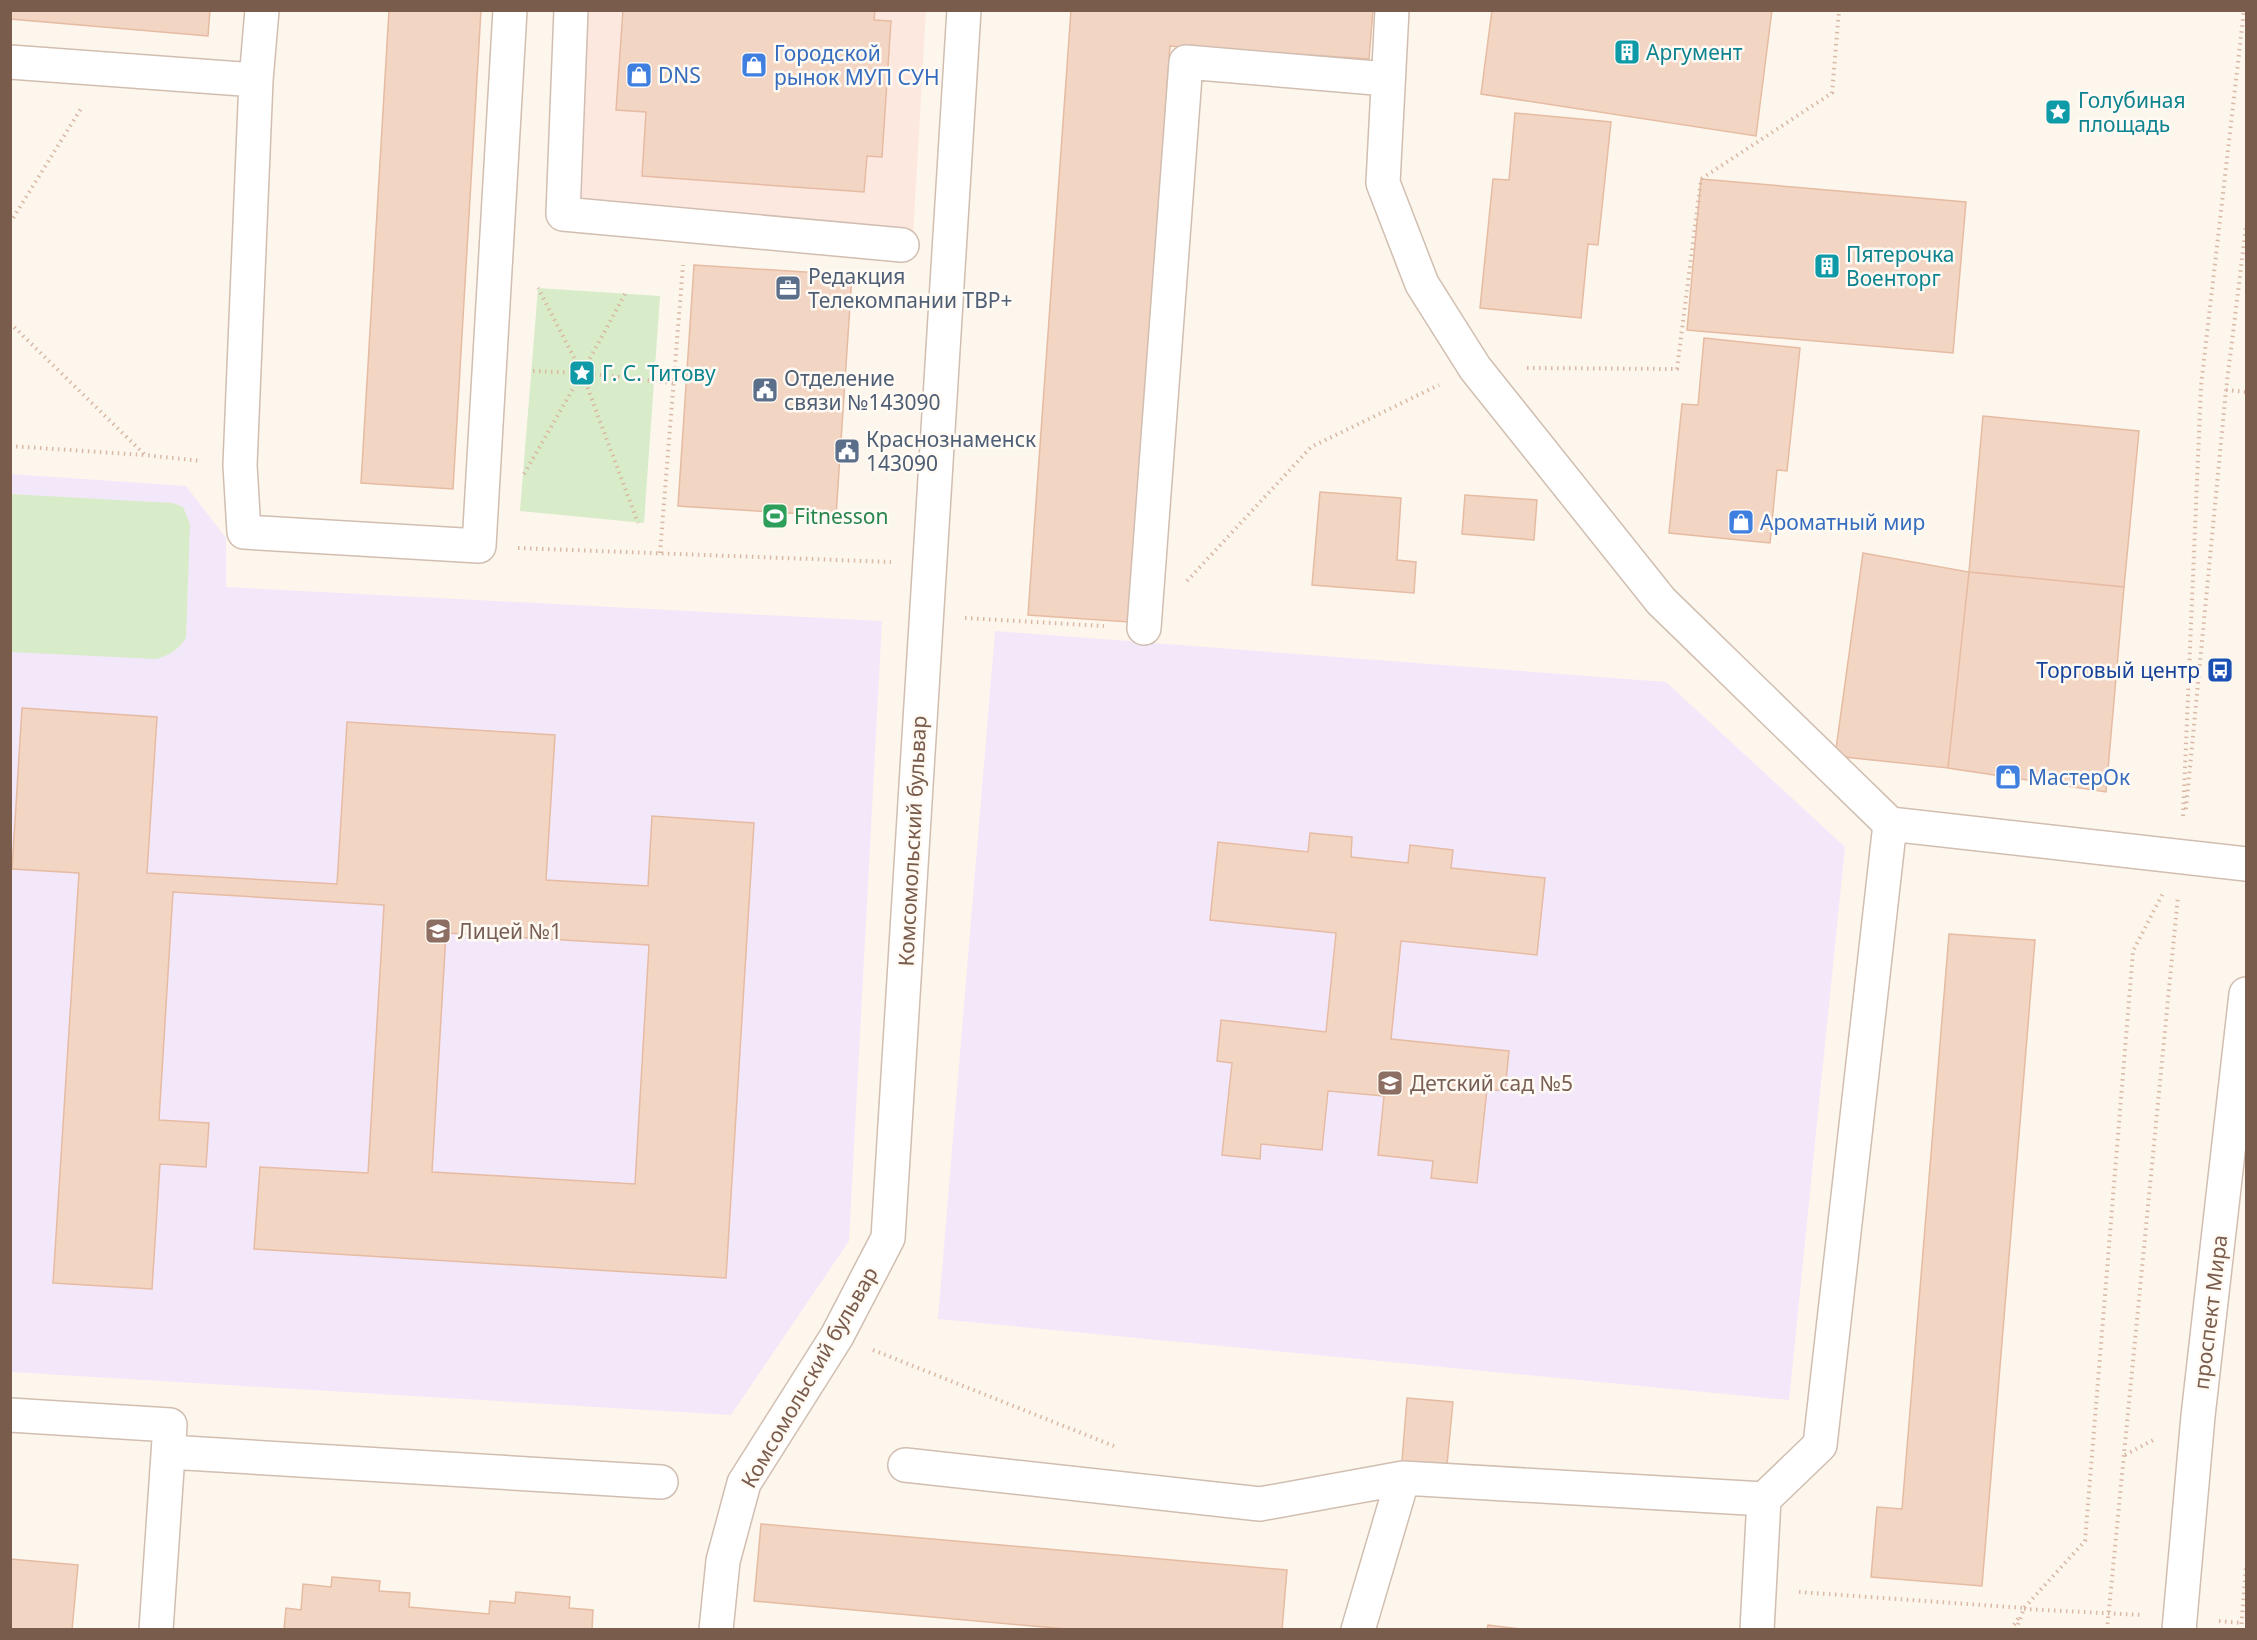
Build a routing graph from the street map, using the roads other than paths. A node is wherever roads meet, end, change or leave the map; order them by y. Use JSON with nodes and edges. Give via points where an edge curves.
{"nodes":[{"id":1,"x":262,"y":10,"type":"edge"},
{"id":2,"x":510,"y":10,"type":"edge"},
{"id":3,"x":571,"y":10,"type":"edge"},
{"id":4,"x":964,"y":10,"type":"edge"},
{"id":5,"x":1392,"y":10,"type":"edge"},
{"id":6,"x":10,"y":62,"type":"edge"},
{"id":7,"x":1387,"y":79,"type":"junction"},
{"id":8,"x":256,"y":80,"type":"junction"},
{"id":9,"x":902,"y":245,"type":"dead end"},
{"id":10,"x":1144,"y":628,"type":"dead end"},
{"id":11,"x":1890,"y":824,"type":"junction"},
{"id":12,"x":2247,"y":864,"type":"edge"},
{"id":13,"x":2247,"y":994,"type":"edge"},
{"id":14,"x":10,"y":1416,"type":"edge"},
{"id":15,"x":168,"y":1452,"type":"junction"},
{"id":16,"x":905,"y":1465,"type":"dead end"},
{"id":17,"x":1403,"y":1478,"type":"junction"},
{"id":18,"x":661,"y":1482,"type":"dead end"},
{"id":19,"x":1764,"y":1499,"type":"junction"},
{"id":20,"x":2180,"y":1624,"type":"edge"},
{"id":21,"x":156,"y":1629,"type":"edge"},
{"id":22,"x":716,"y":1629,"type":"edge"},
{"id":23,"x":1358,"y":1629,"type":"edge"},
{"id":24,"x":1757,"y":1629,"type":"edge"}],
"edges":[{"from":1,"to":8,"type":"street"},
{"from":2,"to":8,"type":"street","via":[[478,546],[244,532],[240,465]]},
{"from":3,"to":9,"type":"street","via":[[562,214]]},
{"from":4,"to":22,"type":"street","name":"Комсомольский бульвар","via":[[888,1238],[837,1336],[744,1483],[723,1561]]},
{"from":5,"to":7,"type":"street"},
{"from":6,"to":8,"type":"street"},
{"from":7,"to":10,"type":"street","via":[[1186,62]]},
{"from":7,"to":11,"type":"street","via":[[1383,183],[1422,284],[1475,368],[1661,601]]},
{"from":11,"to":12,"type":"street"},
{"from":11,"to":19,"type":"street","via":[[1820,1445]]},
{"from":13,"to":20,"type":"street","name":"проспект Мира","via":[[2198,1416]]},
{"from":14,"to":15,"type":"street","via":[[170,1425]]},
{"from":15,"to":18,"type":"street"},
{"from":15,"to":21,"type":"street"},
{"from":16,"to":17,"type":"street","via":[[1260,1504]]},
{"from":17,"to":19,"type":"street"},
{"from":17,"to":23,"type":"street"},
{"from":19,"to":24,"type":"street"}]}
